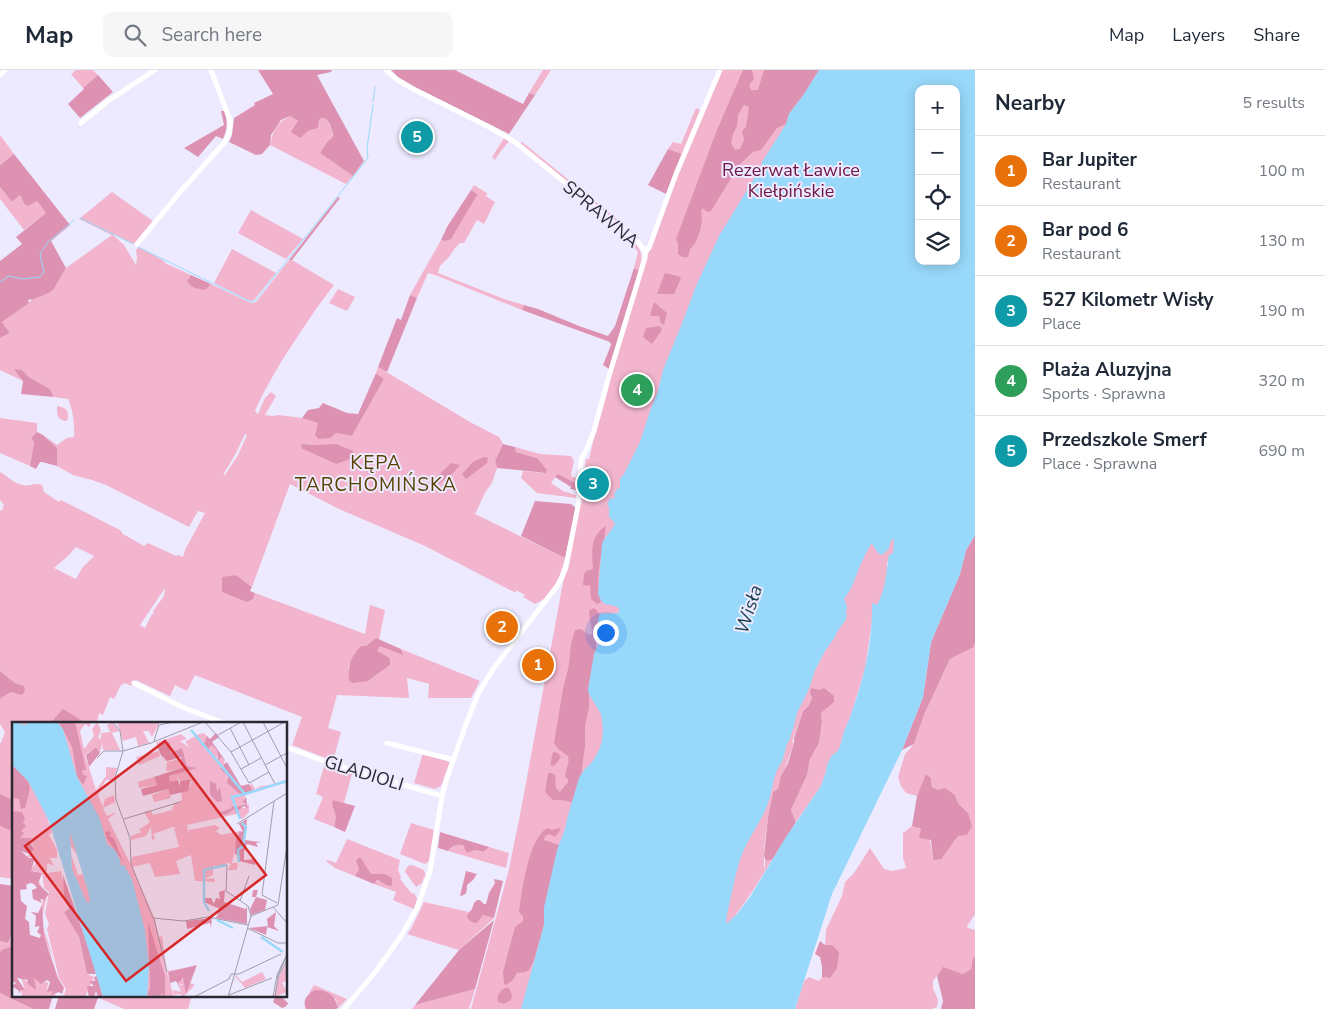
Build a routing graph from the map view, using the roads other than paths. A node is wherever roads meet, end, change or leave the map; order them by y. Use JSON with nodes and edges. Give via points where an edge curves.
{"nodes":[{"id":1,"x":6,"y":70,"type":"edge"},
{"id":2,"x":155,"y":70,"type":"edge"},
{"id":3,"x":210,"y":70,"type":"edge"},
{"id":4,"x":386,"y":70,"type":"edge"},
{"id":5,"x":720,"y":70,"type":"edge"},
{"id":6,"x":0,"y":75,"type":"edge"},
{"id":7,"x":80,"y":123,"type":"dead end"},
{"id":8,"x":137,"y":244,"type":"dead end"},
{"id":9,"x":645,"y":251,"type":"junction"},
{"id":10,"x":134,"y":683,"type":"dead end"},
{"id":11,"x":222,"y":722,"type":"edge"},
{"id":12,"x":387,"y":742,"type":"dead end"},
{"id":13,"x":288,"y":748,"type":"edge"},
{"id":14,"x":454,"y":760,"type":"junction"},
{"id":15,"x":442,"y":796,"type":"junction"},
{"id":16,"x":344,"y":1009,"type":"edge"}],
"edges":[{"from":1,"to":6,"type":"street"},
{"from":2,"to":7,"type":"street"},
{"from":3,"to":8,"type":"street","via":[[230,120],[228,138]]},
{"from":4,"to":9,"type":"street","name":"SPRAWNA","via":[[413,89],[515,142]]},
{"from":5,"to":9,"type":"street","via":[[649,248]]},
{"from":9,"to":14,"type":"street","name":"SPRAWNA","via":[[594,431],[581,460],[578,501],[566,567],[478,694]]},
{"from":10,"to":11,"type":"street"},
{"from":12,"to":14,"type":"street"},
{"from":13,"to":15,"type":"street","name":"GLADIOLI"},
{"from":14,"to":15,"type":"street"},
{"from":15,"to":16,"type":"street","via":[[430,871],[417,908],[376,971]]}]}
